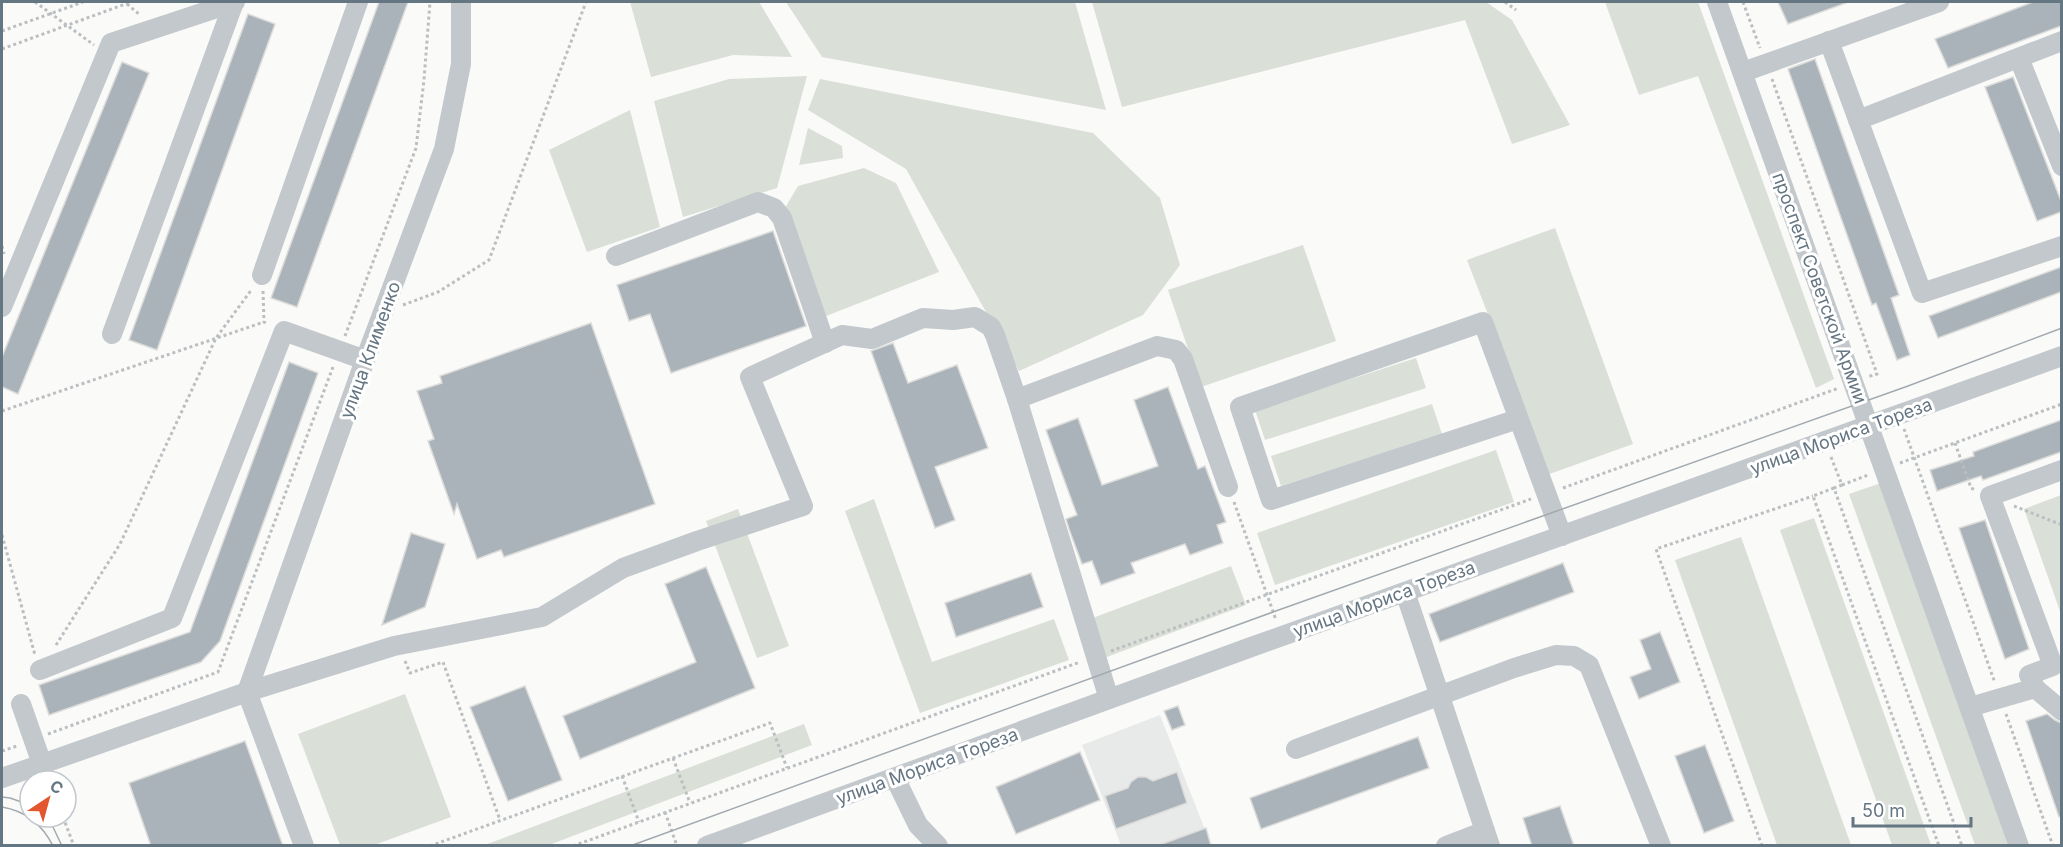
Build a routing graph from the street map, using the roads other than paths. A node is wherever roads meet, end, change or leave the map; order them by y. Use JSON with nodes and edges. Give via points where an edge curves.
{"nodes":[{"id":1,"x":235,"y":2,"type":"edge"},
{"id":2,"x":358,"y":2,"type":"edge"},
{"id":3,"x":461,"y":2,"type":"edge"},
{"id":4,"x":1717,"y":2,"type":"edge"},
{"id":5,"x":1939,"y":2,"type":"edge"},
{"id":6,"x":1829,"y":41,"type":"junction"},
{"id":7,"x":2061,"y":41,"type":"edge"},
{"id":8,"x":2019,"y":58,"type":"junction"},
{"id":9,"x":1743,"y":72,"type":"junction"},
{"id":10,"x":1858,"y":120,"type":"junction"},
{"id":11,"x":2061,"y":166,"type":"edge"},
{"id":12,"x":2061,"y":246,"type":"edge"},
{"id":13,"x":616,"y":256,"type":"dead end"},
{"id":14,"x":262,"y":275,"type":"road end"},
{"id":15,"x":2,"y":307,"type":"edge"},
{"id":16,"x":112,"y":334,"type":"dead end"},
{"id":17,"x":825,"y":343,"type":"junction"},
{"id":18,"x":2061,"y":356,"type":"edge"},
{"id":19,"x":365,"y":360,"type":"junction"},
{"id":20,"x":1017,"y":399,"type":"junction"},
{"id":21,"x":1518,"y":419,"type":"junction"},
{"id":22,"x":1869,"y":426,"type":"junction"},
{"id":23,"x":2061,"y":470,"type":"edge"},
{"id":24,"x":1228,"y":487,"type":"road end"},
{"id":25,"x":1562,"y":536,"type":"junction"},
{"id":26,"x":1406,"y":592,"type":"junction"},
{"id":27,"x":40,"y":670,"type":"road end"},
{"id":28,"x":2035,"y":688,"type":"junction"},
{"id":29,"x":247,"y":692,"type":"junction"},
{"id":30,"x":1441,"y":695,"type":"junction"},
{"id":31,"x":1109,"y":699,"type":"junction"},
{"id":32,"x":21,"y":704,"type":"dead end"},
{"id":33,"x":1970,"y":707,"type":"junction"},
{"id":34,"x":2061,"y":711,"type":"edge"},
{"id":35,"x":1296,"y":749,"type":"dead end"},
{"id":36,"x":42,"y":764,"type":"junction"},
{"id":37,"x":2,"y":778,"type":"edge"},
{"id":38,"x":895,"y":778,"type":"junction"},
{"id":39,"x":1487,"y":838,"type":"edge"},
{"id":40,"x":304,"y":846,"type":"edge"},
{"id":41,"x":707,"y":846,"type":"edge"},
{"id":42,"x":938,"y":846,"type":"edge"},
{"id":43,"x":1446,"y":846,"type":"edge"},
{"id":44,"x":1661,"y":846,"type":"edge"},
{"id":45,"x":2019,"y":846,"type":"edge"}],
"edges":[{"from":1,"to":15,"type":"street","via":[[111,43]]},
{"from":1,"to":16,"type":"street"},
{"from":2,"to":14,"type":"street"},
{"from":3,"to":19,"type":"street","name":"улица Клименко","via":[[461,64],[444,150]]},
{"from":4,"to":9,"type":"street","name":"проспект Советской Армии"},
{"from":5,"to":6,"type":"street"},
{"from":6,"to":9,"type":"street"},
{"from":6,"to":10,"type":"street"},
{"from":7,"to":8,"type":"street"},
{"from":8,"to":10,"type":"street"},
{"from":8,"to":11,"type":"street"},
{"from":9,"to":22,"type":"street","name":"проспект Советской Армии"},
{"from":10,"to":12,"type":"street","via":[[1922,293]]},
{"from":13,"to":17,"type":"street","via":[[758,202],[774,208],[782,219]]},
{"from":17,"to":20,"type":"street","via":[[843,335],[872,339],[923,318],[975,317],[991,327]]},
{"from":17,"to":29,"type":"street","via":[[750,377],[803,506],[623,568],[542,617],[399,645]]},
{"from":18,"to":22,"type":"street","name":"улица Мориса Тореза"},
{"from":19,"to":27,"type":"street","via":[[284,331],[172,618]]},
{"from":19,"to":29,"type":"street","name":"улица Клименко"},
{"from":20,"to":24,"type":"street","via":[[1157,346],[1176,350]]},
{"from":20,"to":31,"type":"street"},
{"from":21,"to":21,"type":"street","via":[[1271,500],[1240,407],[1483,322]]},
{"from":21,"to":25,"type":"street"},
{"from":22,"to":25,"type":"street","name":"улица Мориса Тореза"},
{"from":22,"to":33,"type":"street","name":"проспект Советской Армии"},
{"from":23,"to":28,"type":"street","via":[[1990,496],[2053,666],[2030,675]]},
{"from":25,"to":26,"type":"street","name":"улица Мориса Тореза"},
{"from":26,"to":30,"type":"street"},
{"from":26,"to":31,"type":"street","name":"улица Мориса Тореза"},
{"from":28,"to":33,"type":"street"},
{"from":28,"to":34,"type":"street"},
{"from":29,"to":36,"type":"street"},
{"from":29,"to":40,"type":"street"},
{"from":30,"to":35,"type":"street"},
{"from":30,"to":39,"type":"street"},
{"from":30,"to":44,"type":"street","via":[[1556,655],[1574,656],[1589,665]]},
{"from":31,"to":38,"type":"street","name":"улица Мориса Тореза"},
{"from":32,"to":36,"type":"street"},
{"from":33,"to":45,"type":"street","name":"проспект Советской Армии"},
{"from":36,"to":37,"type":"street"},
{"from":38,"to":41,"type":"street","name":"улица Мориса Тореза"},
{"from":38,"to":42,"type":"street","via":[[918,825]]},
{"from":39,"to":43,"type":"street"}]}
